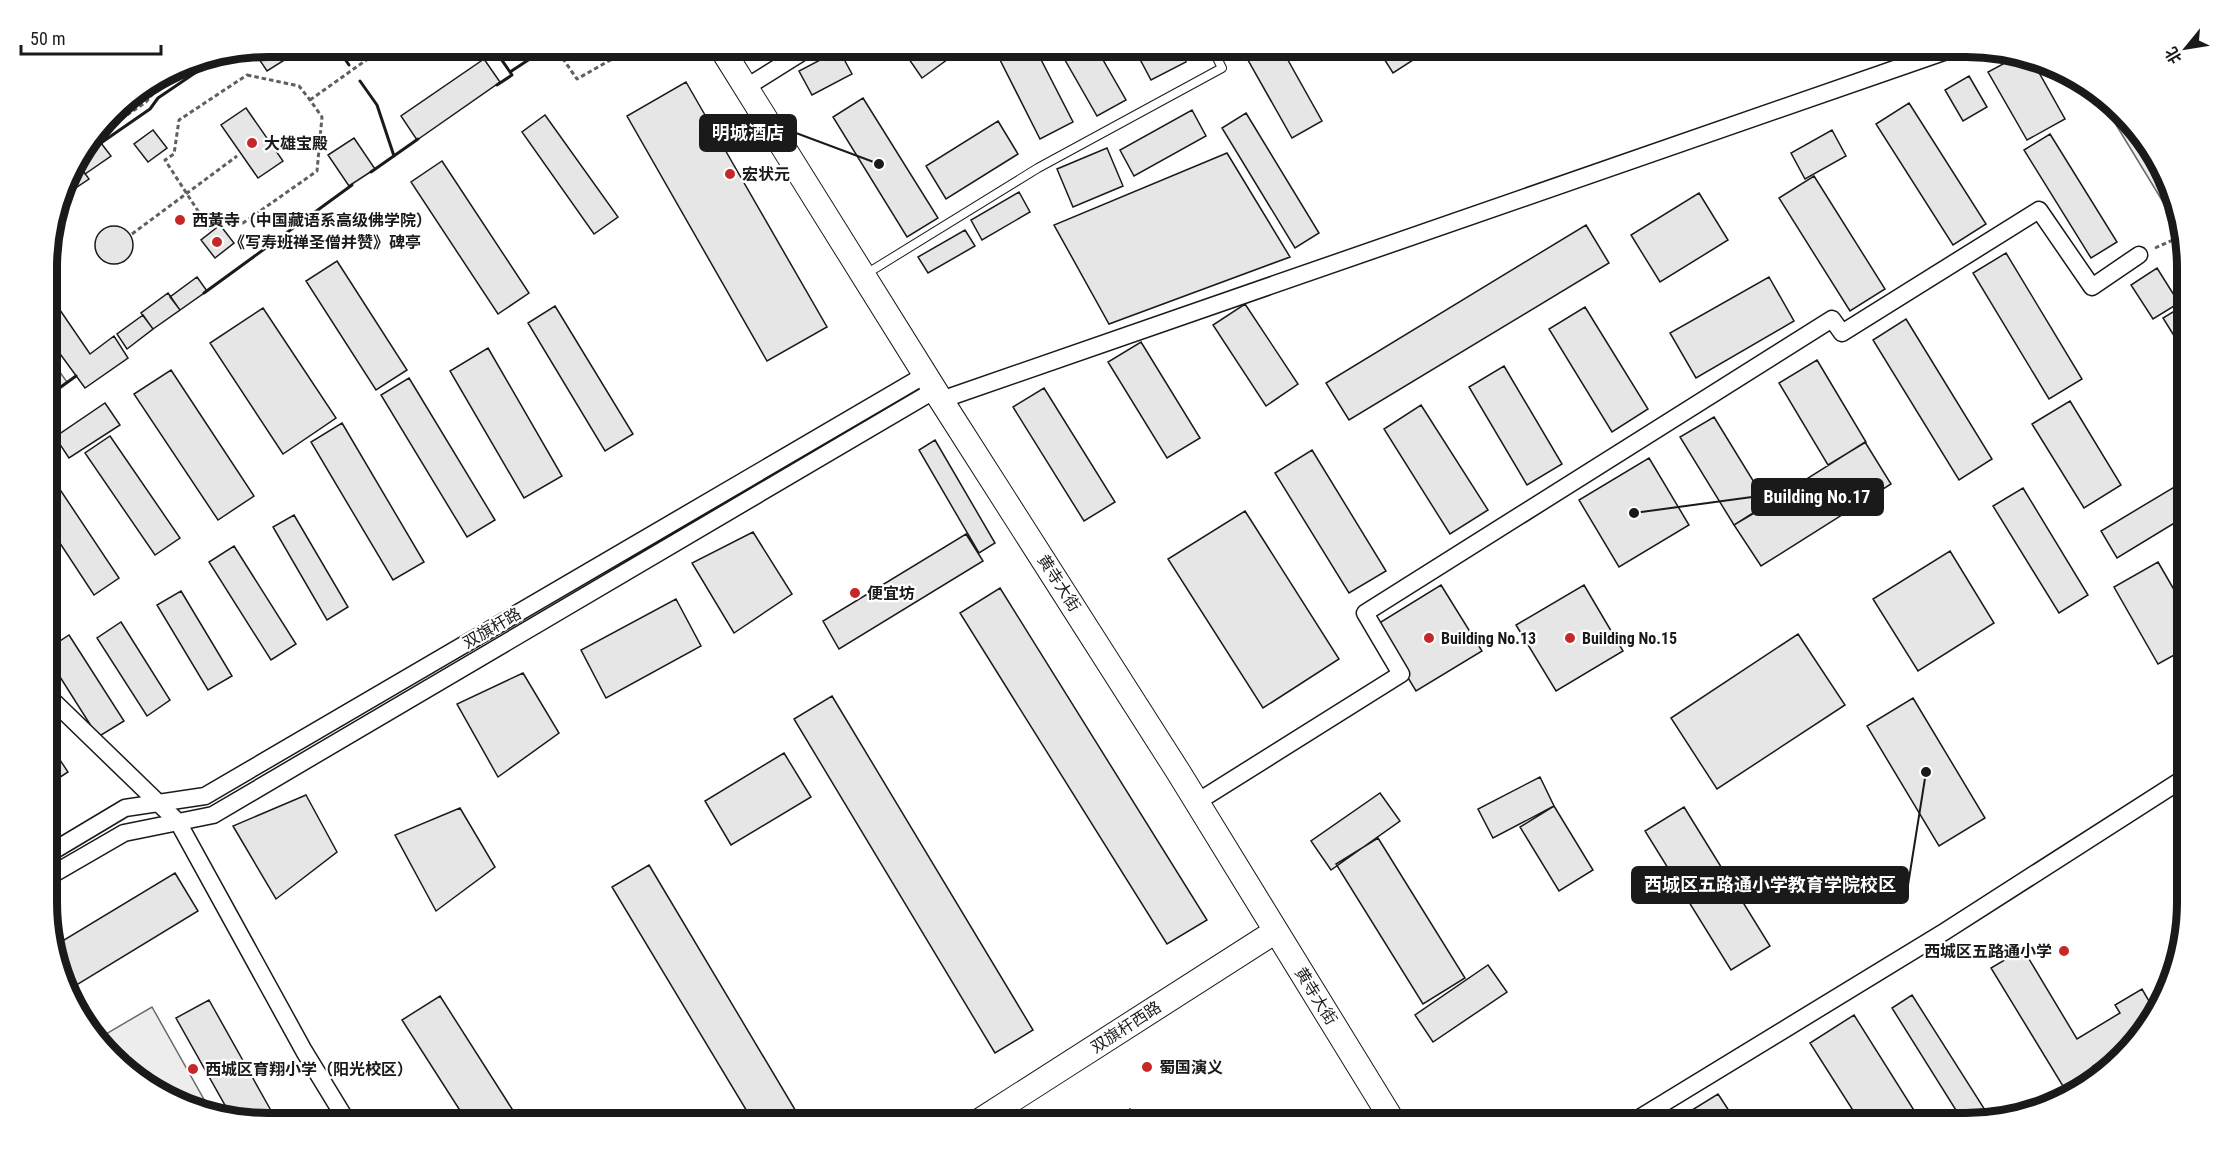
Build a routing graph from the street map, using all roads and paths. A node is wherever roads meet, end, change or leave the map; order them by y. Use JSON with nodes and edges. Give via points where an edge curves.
{"nodes":[{"id":1,"x":371,"y":57,"type":"edge"},
{"id":2,"x":562,"y":57,"type":"edge"},
{"id":3,"x":616,"y":57,"type":"edge"},
{"id":4,"x":727,"y":57,"type":"edge"},
{"id":5,"x":794,"y":57,"type":"edge"},
{"id":6,"x":1216,"y":57,"type":"edge"},
{"id":7,"x":1928,"y":57,"type":"edge"},
{"id":8,"x":163,"y":85,"type":"edge"},
{"id":9,"x":745,"y":88,"type":"junction"},
{"id":10,"x":310,"y":100,"type":"junction"},
{"id":11,"x":115,"y":123,"type":"edge"},
{"id":12,"x":237,"y":156,"type":"dead end"},
{"id":13,"x":186,"y":192,"type":"junction"},
{"id":14,"x":132,"y":234,"type":"dead end"},
{"id":15,"x":2175,"y":239,"type":"edge"},
{"id":16,"x":2139,"y":255,"type":"joint"},
{"id":17,"x":863,"y":276,"type":"junction"},
{"id":18,"x":934,"y":388,"type":"junction"},
{"id":19,"x":57,"y":705,"type":"edge"},
{"id":20,"x":2177,"y":783,"type":"edge"},
{"id":21,"x":1197,"y":802,"type":"junction"},
{"id":22,"x":160,"y":803,"type":"junction"},
{"id":23,"x":178,"y":822,"type":"junction"},
{"id":24,"x":57,"y":849,"type":"edge"},
{"id":25,"x":57,"y":872,"type":"edge"},
{"id":26,"x":1276,"y":931,"type":"junction"},
{"id":27,"x":341,"y":1113,"type":"edge"},
{"id":28,"x":992,"y":1113,"type":"edge"},
{"id":29,"x":1388,"y":1113,"type":"edge"},
{"id":30,"x":1647,"y":1113,"type":"edge"}],
"edges":[{"from":1,"to":10,"type":"path"},
{"from":2,"to":3,"type":"path","via":[[577,79]]},
{"from":4,"to":9,"type":"street","name":"黄寺大街"},
{"from":5,"to":9,"type":"street"},
{"from":6,"to":17,"type":"lane","via":[[1222,68],[1038,168]]},
{"from":7,"to":18,"type":"street"},
{"from":8,"to":11,"type":"path"},
{"from":9,"to":17,"type":"street","name":"黄寺大街"},
{"from":10,"to":13,"type":"path","via":[[299,86],[247,75],[179,120],[174,154],[165,160]]},
{"from":10,"to":13,"type":"path","via":[[322,117],[317,171],[243,223],[220,220],[209,228]]},
{"from":12,"to":13,"type":"path"},
{"from":13,"to":14,"type":"path"},
{"from":15,"to":16,"type":"path"},
{"from":16,"to":21,"type":"street","via":[[2092,287],[2039,210],[1842,333],[1832,318],[1365,613],[1401,674]]},
{"from":17,"to":18,"type":"street","name":"黄寺大街"},
{"from":18,"to":21,"type":"street","name":"黄寺大街"},
{"from":18,"to":22,"type":"street","name":"双旗杆路","via":[[204,796]]},
{"from":18,"to":23,"type":"street","via":[[213,815]]},
{"from":19,"to":22,"type":"street"},
{"from":20,"to":30,"type":"street","via":[[1944,932]]},
{"from":21,"to":26,"type":"street","name":"黄寺大街"},
{"from":22,"to":23,"type":"street"},
{"from":22,"to":24,"type":"street","name":"双旗杆路","via":[[125,808]]},
{"from":23,"to":25,"type":"street","via":[[124,833]]},
{"from":23,"to":27,"type":"street"},
{"from":26,"to":28,"type":"street","name":"双旗杆西路"},
{"from":26,"to":29,"type":"street","name":"黄寺大街"}]}
